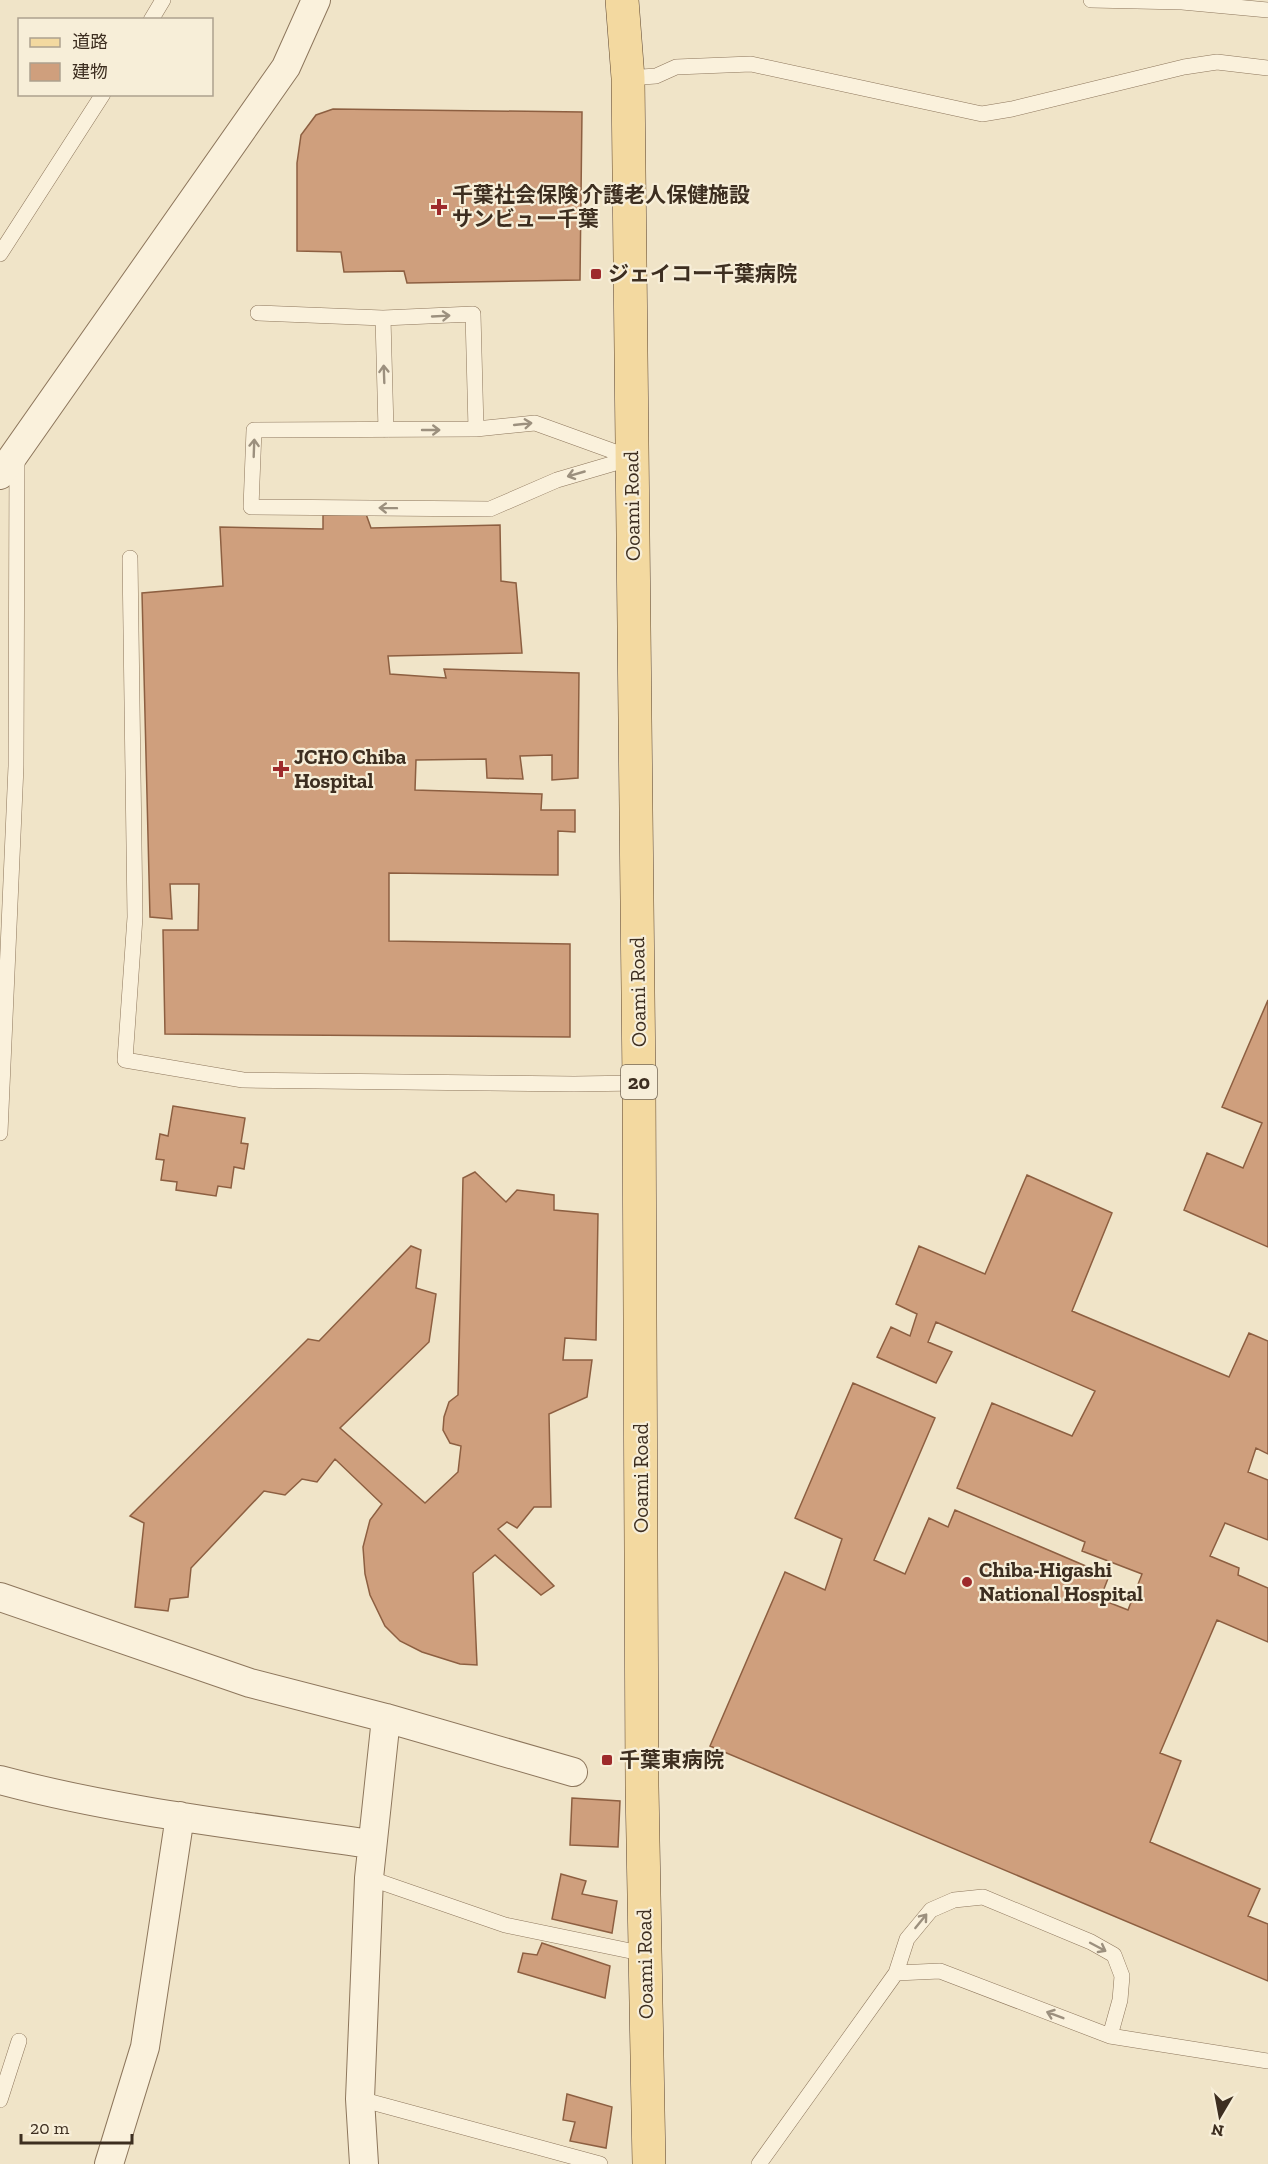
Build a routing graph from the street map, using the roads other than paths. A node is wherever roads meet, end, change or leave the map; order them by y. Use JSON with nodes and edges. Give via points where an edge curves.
{"nodes":[{"id":1,"x":163,"y":0,"type":"edge"},
{"id":2,"x":316,"y":0,"type":"edge"},
{"id":3,"x":622,"y":0,"type":"edge"},
{"id":4,"x":1091,"y":0,"type":"edge"},
{"id":5,"x":1268,"y":10,"type":"edge"},
{"id":6,"x":152,"y":18,"type":"edge"},
{"id":7,"x":1268,"y":68,"type":"edge"},
{"id":8,"x":628,"y":78,"type":"junction"},
{"id":9,"x":101,"y":96,"type":"edge"},
{"id":10,"x":0,"y":254,"type":"edge"},
{"id":11,"x":258,"y":313,"type":"dead end"},
{"id":12,"x":382,"y":318,"type":"junction"},
{"id":13,"x":476,"y":429,"type":"junction"},
{"id":14,"x":386,"y":430,"type":"junction"},
{"id":15,"x":17,"y":450,"type":"junction"},
{"id":16,"x":632,"y":458,"type":"junction"},
{"id":17,"x":0,"y":476,"type":"edge"},
{"id":18,"x":130,"y":558,"type":"dead end"},
{"id":19,"x":639,"y":1083,"type":"junction"},
{"id":20,"x":1,"y":1095,"type":"edge"},
{"id":21,"x":0,"y":1133,"type":"edge"},
{"id":22,"x":0,"y":1597,"type":"edge"},
{"id":23,"x":386,"y":1718,"type":"junction"},
{"id":24,"x":573,"y":1772,"type":"dead end"},
{"id":25,"x":0,"y":1780,"type":"edge"},
{"id":26,"x":180,"y":1816,"type":"junction"},
{"id":27,"x":371,"y":1844,"type":"junction"},
{"id":28,"x":369,"y":1878,"type":"junction"},
{"id":29,"x":645,"y":1954,"type":"junction"},
{"id":30,"x":896,"y":1973,"type":"junction"},
{"id":31,"x":1110,"y":2036,"type":"junction"},
{"id":32,"x":19,"y":2041,"type":"dead end"},
{"id":33,"x":1268,"y":2061,"type":"edge"},
{"id":34,"x":360,"y":2099,"type":"junction"},
{"id":35,"x":0,"y":2100,"type":"edge"},
{"id":36,"x":109,"y":2164,"type":"edge"},
{"id":37,"x":364,"y":2164,"type":"edge"},
{"id":38,"x":600,"y":2164,"type":"edge"},
{"id":39,"x":649,"y":2164,"type":"edge"},
{"id":40,"x":759,"y":2164,"type":"edge"}],
"edges":[{"from":1,"to":6,"type":"lane"},
{"from":2,"to":15,"type":"street","via":[[286,67]]},
{"from":3,"to":8,"type":"main road","name":"Ooami Road","number":"20"},
{"from":4,"to":5,"type":"lane","via":[[1182,2]]},
{"from":7,"to":8,"type":"lane","via":[[1217,62],[1184,67],[982,114],[751,63],[676,67],[656,76]]},
{"from":8,"to":16,"type":"main road","name":"Ooami Road","number":"20"},
{"from":9,"to":10,"type":"lane"},
{"from":11,"to":12,"type":"lane"},
{"from":12,"to":13,"type":"lane","one_way":true,"via":[[473,314]]},
{"from":14,"to":12,"type":"lane","one_way":true},
{"from":14,"to":13,"type":"lane","one_way":true},
{"from":13,"to":16,"type":"lane","one_way":true,"via":[[535,423]]},
{"from":16,"to":14,"type":"lane","one_way":true,"via":[[557,480],[490,509],[251,507],[254,430]]},
{"from":15,"to":17,"type":"street"},
{"from":15,"to":20,"type":"lane","via":[[16,766]]},
{"from":16,"to":19,"type":"main road","name":"Ooami Road","number":"20"},
{"from":18,"to":19,"type":"lane","via":[[135,917],[125,1060],[243,1080]]},
{"from":19,"to":29,"type":"main road","name":"Ooami Road","number":"20"},
{"from":20,"to":21,"type":"lane"},
{"from":22,"to":23,"type":"street","via":[[250,1683]]},
{"from":23,"to":24,"type":"street"},
{"from":23,"to":27,"type":"street"},
{"from":25,"to":26,"type":"street"},
{"from":26,"to":27,"type":"street"},
{"from":26,"to":36,"type":"street","via":[[145,2046]]},
{"from":27,"to":28,"type":"street"},
{"from":28,"to":29,"type":"lane","via":[[505,1925]]},
{"from":28,"to":34,"type":"street"},
{"from":29,"to":39,"type":"main road","name":"Ooami Road","number":"20"},
{"from":31,"to":30,"type":"lane","one_way":true,"via":[[940,1971]]},
{"from":30,"to":31,"type":"lane","one_way":true,"via":[[907,1939],[931,1910],[954,1900],[983,1897],[1114,1955],[1122,1976]]},
{"from":30,"to":40,"type":"lane"},
{"from":31,"to":33,"type":"lane"},
{"from":32,"to":35,"type":"lane"},
{"from":34,"to":37,"type":"street"},
{"from":34,"to":38,"type":"lane"}]}
